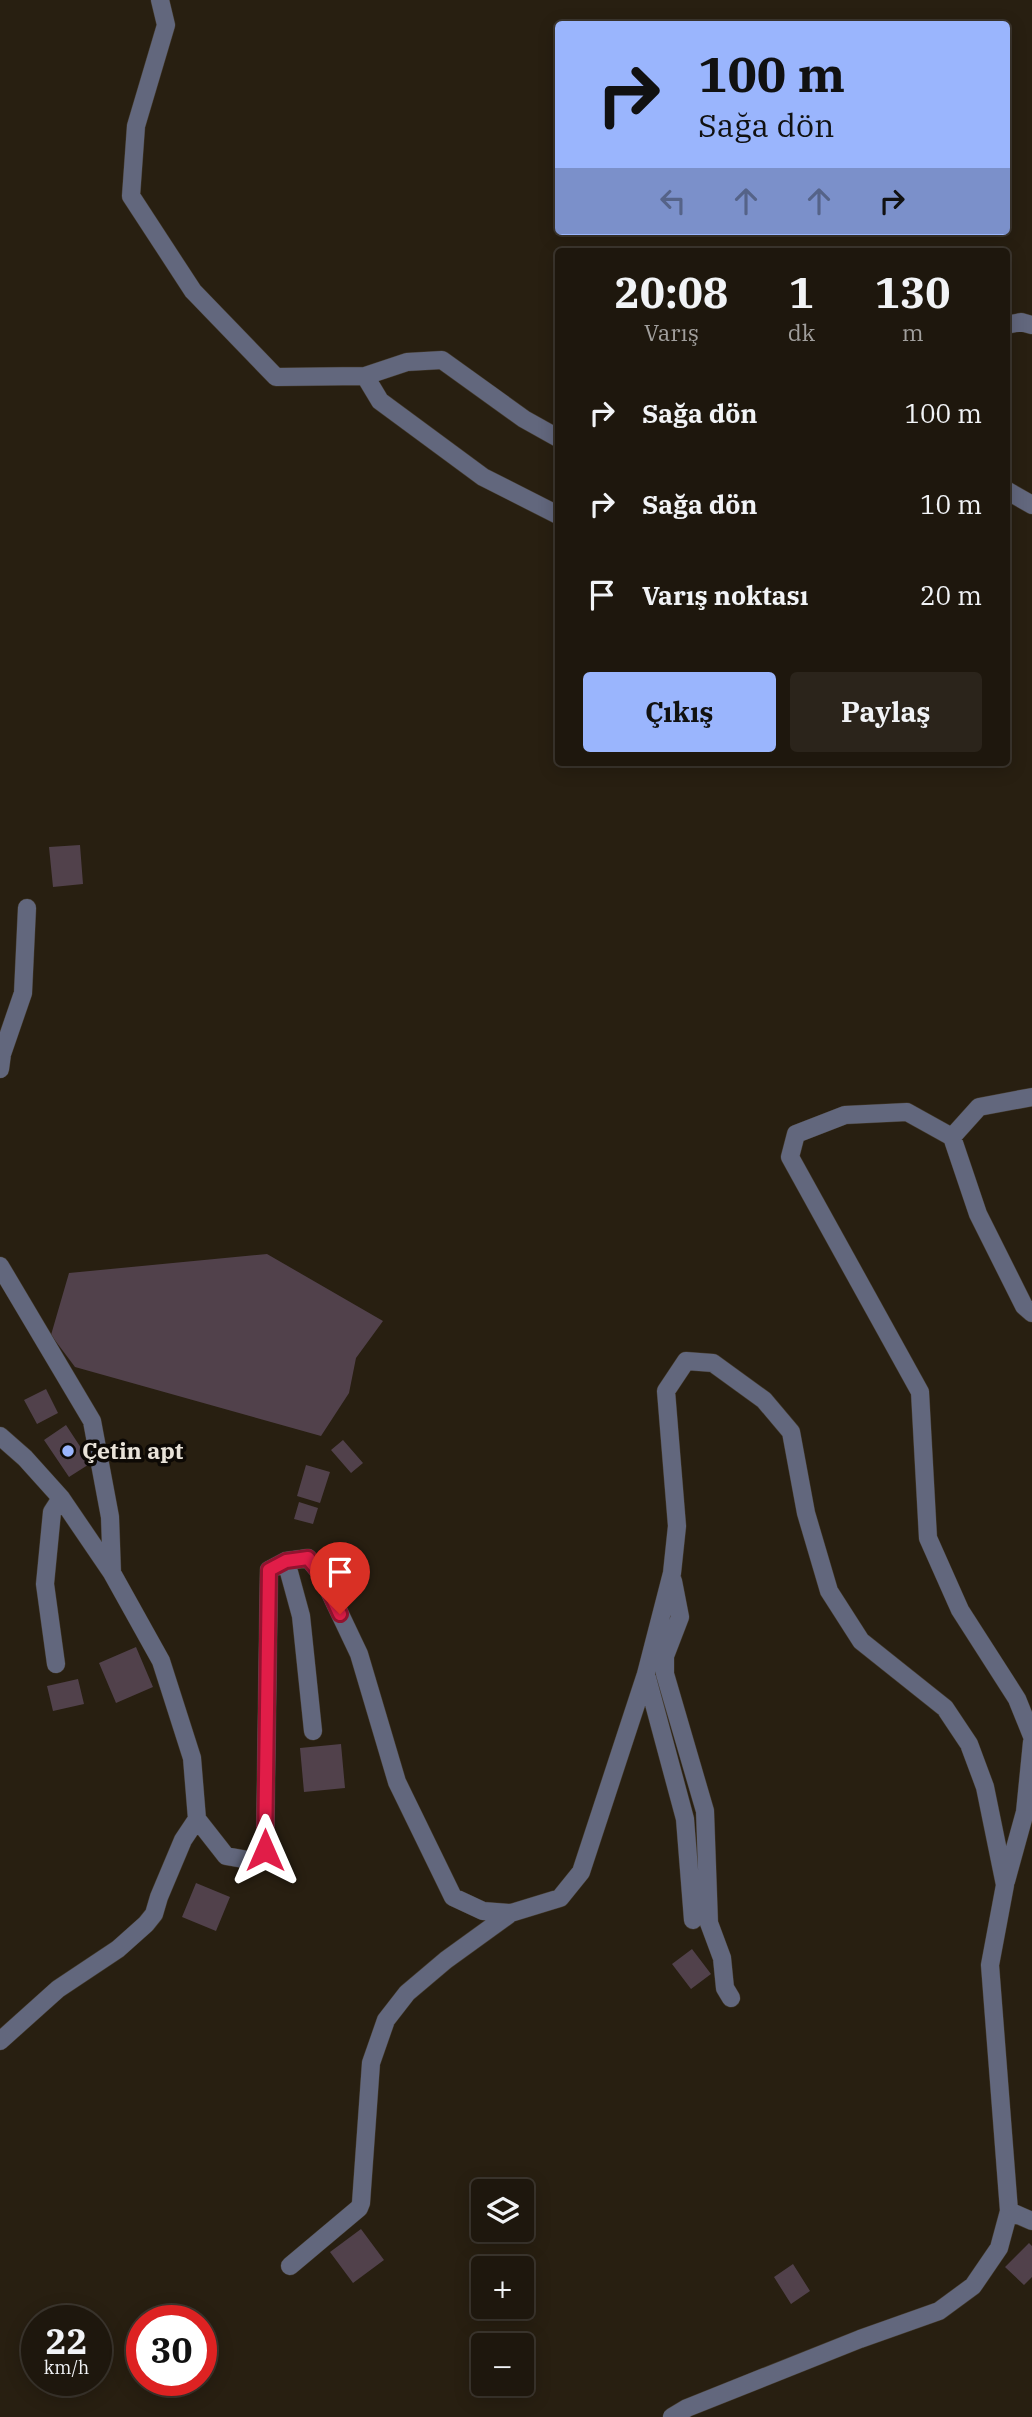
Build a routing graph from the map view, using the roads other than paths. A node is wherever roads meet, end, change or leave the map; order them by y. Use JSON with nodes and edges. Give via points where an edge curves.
{"nodes":[{"id":1,"x":160,"y":0,"type":"edge"},
{"id":2,"x":1010,"y":324,"type":"edge"},
{"id":3,"x":1032,"y":325,"type":"edge"},
{"id":4,"x":365,"y":376,"type":"junction"},
{"id":5,"x":555,"y":436,"type":"edge"},
{"id":6,"x":1010,"y":492,"type":"edge"},
{"id":7,"x":1032,"y":505,"type":"edge"},
{"id":8,"x":555,"y":513,"type":"edge"},
{"id":9,"x":27,"y":908,"type":"dead end"},
{"id":10,"x":0,"y":1069,"type":"edge"},
{"id":11,"x":1032,"y":1097,"type":"edge"},
{"id":12,"x":952,"y":1137,"type":"junction"},
{"id":13,"x":0,"y":1266,"type":"edge"},
{"id":14,"x":1032,"y":1313,"type":"edge"},
{"id":15,"x":0,"y":1436,"type":"edge"},
{"id":16,"x":61,"y":1498,"type":"junction"},
{"id":17,"x":286,"y":1561,"type":"junction"},
{"id":18,"x":112,"y":1573,"type":"junction"},
{"id":19,"x":672,"y":1573,"type":"junction"},
{"id":20,"x":56,"y":1664,"type":"dead end"},
{"id":21,"x":646,"y":1674,"type":"junction"},
{"id":22,"x":313,"y":1731,"type":"dead end"},
{"id":23,"x":1032,"y":1739,"type":"edge"},
{"id":24,"x":197,"y":1819,"type":"junction"},
{"id":25,"x":1005,"y":1885,"type":"junction"},
{"id":26,"x":511,"y":1913,"type":"junction"},
{"id":27,"x":693,"y":1920,"type":"dead end"},
{"id":28,"x":732,"y":1998,"type":"dead end"},
{"id":29,"x":0,"y":2041,"type":"edge"},
{"id":30,"x":1009,"y":2211,"type":"junction"},
{"id":31,"x":1032,"y":2221,"type":"edge"},
{"id":32,"x":290,"y":2266,"type":"dead end"},
{"id":33,"x":672,"y":2417,"type":"edge"}],
"edges":[{"from":1,"to":4,"type":"street","via":[[166,25],[136,126],[131,196],[193,292],[276,377]]},
{"from":2,"to":3,"type":"street"},
{"from":4,"to":5,"type":"street","via":[[407,362],[442,360]]},
{"from":4,"to":8,"type":"street","via":[[380,401],[483,477]]},
{"from":6,"to":7,"type":"street"},
{"from":9,"to":10,"type":"street","via":[[23,993]]},
{"from":11,"to":12,"type":"street","via":[[979,1107]]},
{"from":12,"to":14,"type":"street","via":[[978,1214],[1024,1306]]},
{"from":12,"to":23,"type":"street","via":[[907,1112],[845,1115],[796,1134],[790,1157],[920,1392],[928,1538],[960,1609],[1017,1699]]},
{"from":13,"to":18,"type":"street","via":[[92,1421],[110,1517]]},
{"from":15,"to":16,"type":"street"},
{"from":16,"to":18,"type":"street"},
{"from":16,"to":20,"type":"street","via":[[52,1512],[46,1584]]},
{"from":17,"to":22,"type":"street","via":[[302,1616]]},
{"from":17,"to":24,"type":"street","via":[[269,1570],[265,1850],[254,1861],[226,1856]]},
{"from":17,"to":26,"type":"street","via":[[308,1558],[321,1574],[359,1654],[397,1782],[453,1897],[483,1911]]},
{"from":18,"to":24,"type":"street","via":[[162,1661],[192,1758]]},
{"from":19,"to":21,"type":"street"},
{"from":19,"to":25,"type":"street","via":[[677,1526],[666,1391],[686,1361],[713,1363],[764,1400],[791,1432],[829,1591],[861,1641],[945,1707],[969,1744],[985,1787]]},
{"from":19,"to":28,"type":"street","via":[[680,1617],[665,1656],[665,1674],[705,1811],[709,1923],[722,1958],[725,1988]]},
{"from":21,"to":26,"type":"street","via":[[581,1872],[560,1898]]},
{"from":21,"to":27,"type":"street","via":[[685,1819]]},
{"from":23,"to":25,"type":"street","via":[[1025,1812]]},
{"from":24,"to":29,"type":"street","via":[[146,1924],[58,1989]]},
{"from":25,"to":30,"type":"street","via":[[990,1965]]},
{"from":26,"to":32,"type":"street","via":[[407,1993],[386,2021],[371,2063],[361,2203]]},
{"from":30,"to":31,"type":"street"},
{"from":30,"to":33,"type":"street","via":[[999,2248],[974,2286],[939,2311]]}]}
